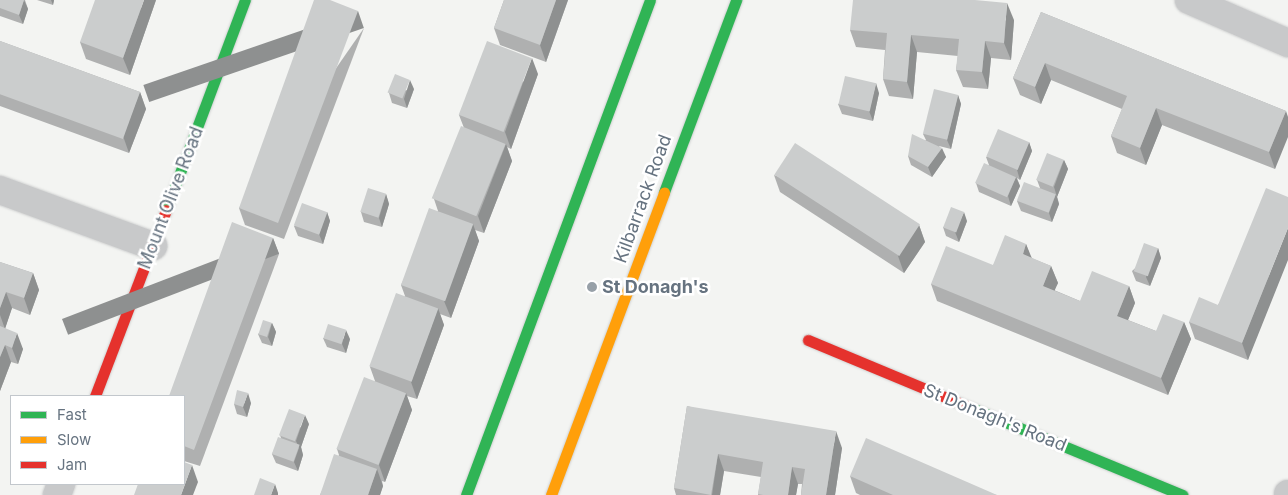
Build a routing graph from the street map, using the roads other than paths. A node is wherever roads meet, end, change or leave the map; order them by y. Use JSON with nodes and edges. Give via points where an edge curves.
{"nodes":[{"id":1,"x":245,"y":0,"type":"edge"},
{"id":2,"x":650,"y":0,"type":"edge"},
{"id":3,"x":736,"y":0,"type":"edge"},
{"id":4,"x":1189,"y":0,"type":"edge"},
{"id":5,"x":1288,"y":43,"type":"edge"},
{"id":6,"x":0,"y":190,"type":"edge"},
{"id":7,"x":153,"y":246,"type":"junction"},
{"id":8,"x":808,"y":340,"type":"dead end"},
{"id":9,"x":95,"y":395,"type":"edge"},
{"id":10,"x":466,"y":495,"type":"edge"},
{"id":11,"x":551,"y":495,"type":"edge"},
{"id":12,"x":1182,"y":495,"type":"edge"}],
"edges":[{"from":1,"to":7,"type":"street","name":"Mount Olive Road"},
{"from":2,"to":10,"type":"street"},
{"from":3,"to":11,"type":"street","name":"Kilbarrack Road"},
{"from":4,"to":5,"type":"street"},
{"from":6,"to":7,"type":"street"},
{"from":7,"to":9,"type":"street","name":"Mount Olive Road"},
{"from":8,"to":12,"type":"street","name":"St Donagh's Road"}]}
